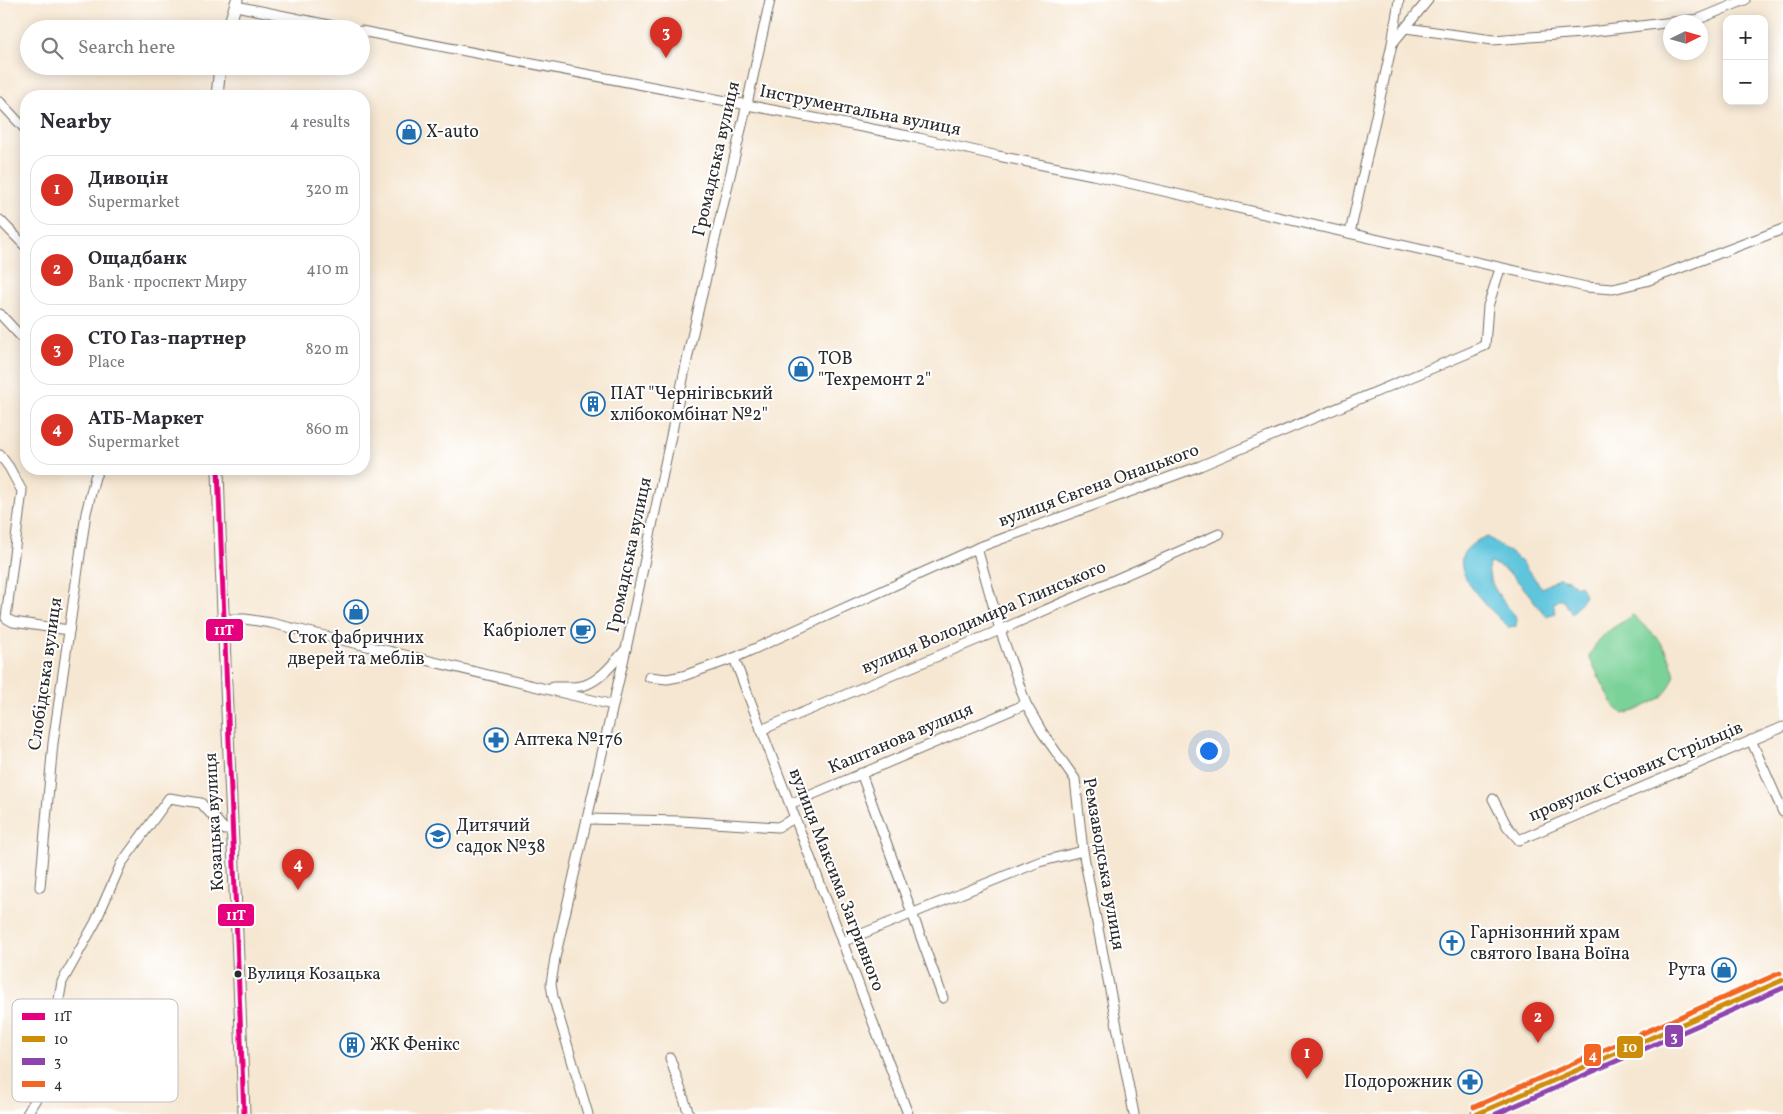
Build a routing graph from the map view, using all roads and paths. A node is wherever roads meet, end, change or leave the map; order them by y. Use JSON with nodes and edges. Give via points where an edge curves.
{"nodes":[{"id":1,"x":770,"y":0,"type":"edge"},
{"id":2,"x":1399,"y":0,"type":"edge"},
{"id":3,"x":1428,"y":0,"type":"edge"},
{"id":4,"x":1745,"y":0,"type":"edge"},
{"id":5,"x":236,"y":3,"type":"edge"},
{"id":6,"x":231,"y":20,"type":"edge"},
{"id":7,"x":309,"y":20,"type":"edge"},
{"id":8,"x":1406,"y":28,"type":"junction"},
{"id":9,"x":370,"y":33,"type":"edge"},
{"id":10,"x":1392,"y":44,"type":"junction"},
{"id":11,"x":219,"y":75,"type":"edge"},
{"id":12,"x":218,"y":90,"type":"edge"},
{"id":13,"x":0,"y":102,"type":"edge"},
{"id":14,"x":747,"y":104,"type":"junction"},
{"id":15,"x":20,"y":124,"type":"edge"},
{"id":16,"x":0,"y":220,"type":"edge"},
{"id":17,"x":1783,"y":229,"type":"edge"},
{"id":18,"x":1350,"y":233,"type":"junction"},
{"id":19,"x":20,"y":241,"type":"edge"},
{"id":20,"x":1500,"y":269,"type":"junction"},
{"id":21,"x":0,"y":314,"type":"edge"},
{"id":22,"x":20,"y":336,"type":"edge"},
{"id":23,"x":0,"y":455,"type":"edge"},
{"id":24,"x":96,"y":475,"type":"edge"},
{"id":25,"x":218,"y":475,"type":"edge"},
{"id":26,"x":1219,"y":534,"type":"dead end"},
{"id":27,"x":978,"y":548,"type":"junction"},
{"id":28,"x":224,"y":619,"type":"junction"},
{"id":29,"x":69,"y":630,"type":"junction"},
{"id":30,"x":1000,"y":630,"type":"junction"},
{"id":31,"x":626,"y":649,"type":"junction"},
{"id":32,"x":734,"y":658,"type":"junction"},
{"id":33,"x":649,"y":677,"type":"dead end"},
{"id":34,"x":539,"y":688,"type":"junction"},
{"id":35,"x":1026,"y":704,"type":"junction"},
{"id":36,"x":612,"y":705,"type":"junction"},
{"id":37,"x":1783,"y":727,"type":"edge"},
{"id":38,"x":761,"y":730,"type":"junction"},
{"id":39,"x":1751,"y":740,"type":"junction"},
{"id":40,"x":861,"y":773,"type":"junction"},
{"id":41,"x":1493,"y":800,"type":"dead end"},
{"id":42,"x":790,"y":804,"type":"junction"},
{"id":43,"x":1783,"y":812,"type":"edge"},
{"id":44,"x":795,"y":818,"type":"junction"},
{"id":45,"x":587,"y":819,"type":"junction"},
{"id":46,"x":233,"y":830,"type":"junction"},
{"id":47,"x":1083,"y":851,"type":"junction"},
{"id":48,"x":40,"y":887,"type":"dead end"},
{"id":49,"x":912,"y":914,"type":"junction"},
{"id":50,"x":842,"y":942,"type":"junction"},
{"id":51,"x":1783,"y":980,"type":"edge"},
{"id":52,"x":942,"y":998,"type":"dead end"},
{"id":53,"x":59,"y":999,"type":"edge"},
{"id":54,"x":670,"y":1058,"type":"dead end"},
{"id":55,"x":34,"y":1102,"type":"edge"},
{"id":56,"x":27,"y":1114,"type":"edge"},
{"id":57,"x":244,"y":1114,"type":"edge"},
{"id":58,"x":588,"y":1114,"type":"edge"},
{"id":59,"x":689,"y":1114,"type":"edge"},
{"id":60,"x":908,"y":1114,"type":"edge"},
{"id":61,"x":1134,"y":1114,"type":"edge"},
{"id":62,"x":1477,"y":1114,"type":"edge"}],
"edges":[{"from":1,"to":14,"type":"street","name":"Громадська вулиця"},
{"from":2,"to":10,"type":"street"},
{"from":3,"to":8,"type":"street"},
{"from":4,"to":8,"type":"street","via":[[1699,19],[1571,34],[1493,40]]},
{"from":5,"to":6,"type":"main road"},
{"from":5,"to":7,"type":"street"},
{"from":8,"to":10,"type":"street"},
{"from":9,"to":14,"type":"street","name":"Інструментальна вулиця"},
{"from":10,"to":18,"type":"street"},
{"from":11,"to":12,"type":"main road"},
{"from":13,"to":15,"type":"street"},
{"from":14,"to":18,"type":"street","name":"Інструментальна вулиця","via":[[1093,175]]},
{"from":14,"to":31,"type":"street","name":"Громадська вулиця","via":[[691,341]]},
{"from":16,"to":19,"type":"street"},
{"from":17,"to":20,"type":"street","name":"Інструментальна вулиця","via":[[1668,274],[1613,289],[1586,287]]},
{"from":18,"to":20,"type":"street","name":"Інструментальна вулиця"},
{"from":20,"to":27,"type":"street","name":"вулиця Євгена Онацького","via":[[1488,306],[1485,345],[1200,466]]},
{"from":21,"to":22,"type":"street"},
{"from":23,"to":29,"type":"street","via":[[22,491],[6,618],[13,622]]},
{"from":24,"to":29,"type":"street","name":"Слобідська вулиця","via":[[86,513]]},
{"from":25,"to":28,"type":"main road","name":"Козацька вулиця"},
{"from":26,"to":30,"type":"street","name":"вулиця Володимира Глинського"},
{"from":27,"to":30,"type":"street","name":"Ремзаводська вулиця"},
{"from":27,"to":32,"type":"street","name":"вулиця Євгена Онацького"},
{"from":28,"to":34,"type":"street","via":[[271,623]]},
{"from":28,"to":46,"type":"main road","name":"Козацька вулиця"},
{"from":29,"to":48,"type":"street","name":"Слобідська вулиця","via":[[49,776]]},
{"from":30,"to":35,"type":"street","name":"Ремзаводська вулиця"},
{"from":30,"to":38,"type":"street","name":"вулиця Володимира Глинського"},
{"from":31,"to":34,"type":"street","via":[[604,673],[584,685]]},
{"from":31,"to":36,"type":"street","name":"Громадська вулиця"},
{"from":32,"to":33,"type":"street","name":"вулиця Євгена Онацького","via":[[683,676],[667,679]]},
{"from":32,"to":38,"type":"street","name":"вулиця Максима Загривного"},
{"from":34,"to":36,"type":"street"},
{"from":35,"to":40,"type":"street","name":"Каштанова вулиця"},
{"from":35,"to":47,"type":"street","name":"Ремзаводська вулиця","via":[[1075,779]]},
{"from":36,"to":45,"type":"street","name":"Громадська вулиця"},
{"from":37,"to":39,"type":"street","name":"провулок Січових Стрільців"},
{"from":38,"to":42,"type":"street","name":"вулиця Максима Загривного"},
{"from":39,"to":41,"type":"street","name":"провулок Січових Стрільців","via":[[1519,840]]},
{"from":39,"to":43,"type":"street"},
{"from":40,"to":42,"type":"street","name":"Каштанова вулиця"},
{"from":40,"to":49,"type":"street"},
{"from":42,"to":44,"type":"street","name":"вулиця Максима Загривного"},
{"from":44,"to":45,"type":"street","via":[[778,827]]},
{"from":44,"to":50,"type":"street","name":"вулиця Максима Загривного"},
{"from":45,"to":58,"type":"street","name":"Громадська вулиця","via":[[551,984],[558,1018]]},
{"from":46,"to":53,"type":"street","via":[[225,830],[201,803],[169,798],[121,864],[95,923],[62,982]]},
{"from":46,"to":57,"type":"main road","name":"Козацька вулиця"},
{"from":47,"to":49,"type":"street","via":[[1039,862]]},
{"from":47,"to":61,"type":"street","name":"Ремзаводська вулиця"},
{"from":49,"to":50,"type":"street"},
{"from":49,"to":52,"type":"street"},
{"from":50,"to":60,"type":"street","name":"вулиця Максима Загривного"},
{"from":51,"to":62,"type":"main road"},
{"from":54,"to":59,"type":"street"},
{"from":55,"to":56,"type":"street"}]}
